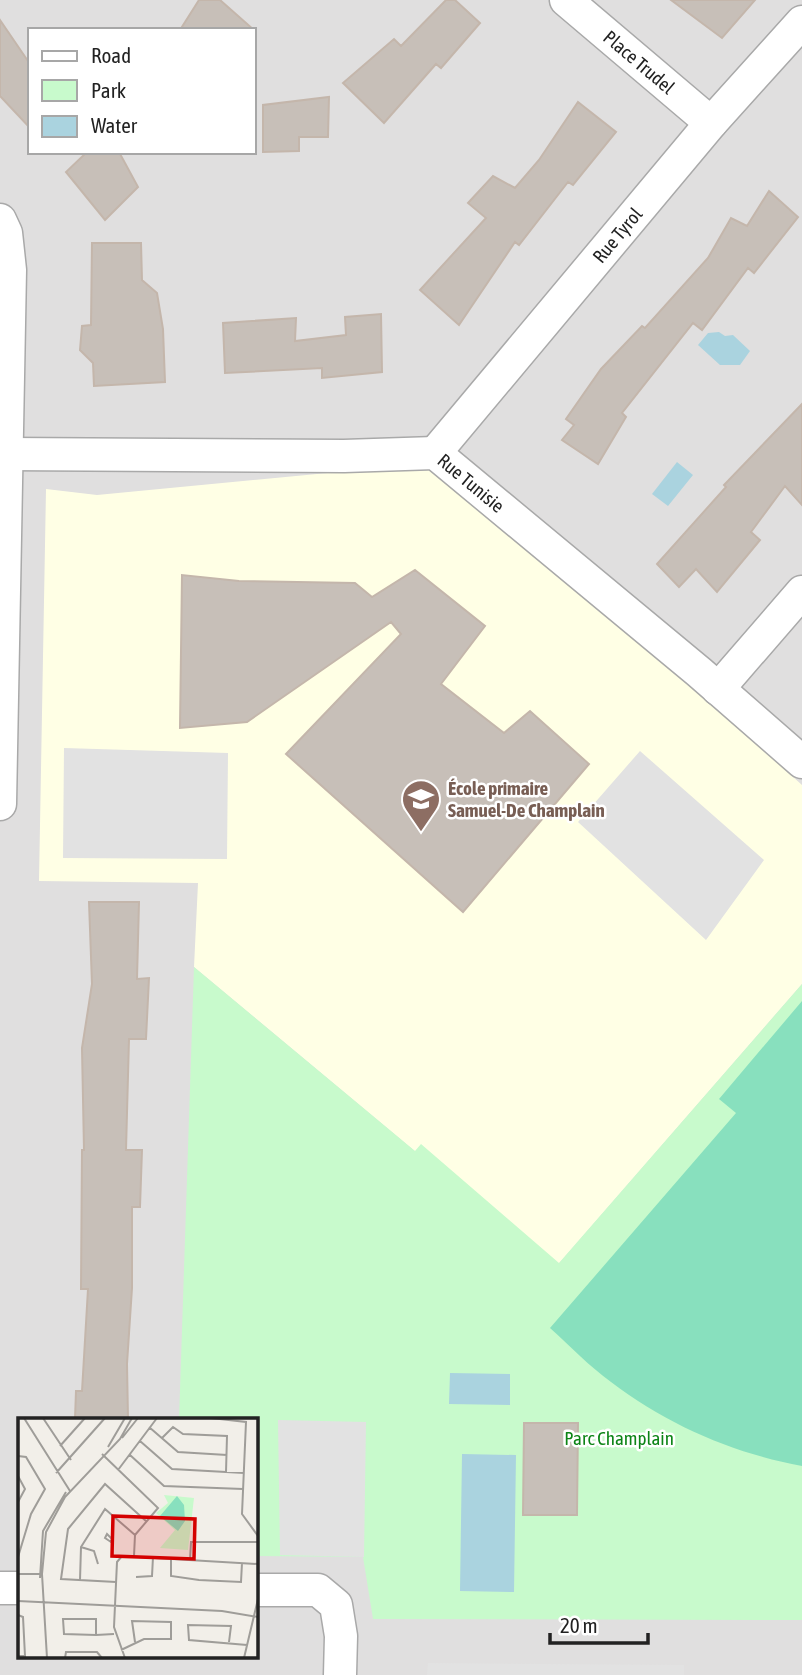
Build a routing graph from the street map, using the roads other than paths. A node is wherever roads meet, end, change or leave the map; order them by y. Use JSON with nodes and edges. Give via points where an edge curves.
{"nodes":[{"id":1,"x":566,"y":0,"type":"edge"},
{"id":2,"x":802,"y":22,"type":"edge"},
{"id":3,"x":711,"y":123,"type":"junction"},
{"id":4,"x":0,"y":220,"type":"edge"},
{"id":5,"x":435,"y":453,"type":"junction"},
{"id":6,"x":6,"y":454,"type":"junction"},
{"id":7,"x":802,"y":592,"type":"edge"},
{"id":8,"x":718,"y":689,"type":"junction"},
{"id":9,"x":802,"y":762,"type":"edge"},
{"id":10,"x":0,"y":804,"type":"edge"},
{"id":11,"x":0,"y":1588,"type":"edge"},
{"id":12,"x":18,"y":1588,"type":"edge"},
{"id":13,"x":257,"y":1590,"type":"edge"},
{"id":14,"x":340,"y":1675,"type":"edge"}],
"edges":[{"from":1,"to":3,"type":"street","name":"Place Trudel"},
{"from":2,"to":3,"type":"street","name":"Rue Tyrol"},
{"from":3,"to":5,"type":"street","name":"Rue Tyrol"},
{"from":4,"to":6,"type":"street","via":[[10,270]]},
{"from":5,"to":6,"type":"street","name":"Rue Tunisie"},
{"from":5,"to":8,"type":"street","name":"Rue Tunisie"},
{"from":6,"to":10,"type":"street"},
{"from":7,"to":8,"type":"street"},
{"from":8,"to":9,"type":"street","name":"Rue Tunisie"},
{"from":11,"to":12,"type":"street"},
{"from":13,"to":14,"type":"street","via":[[317,1590],[337,1605]]}]}
